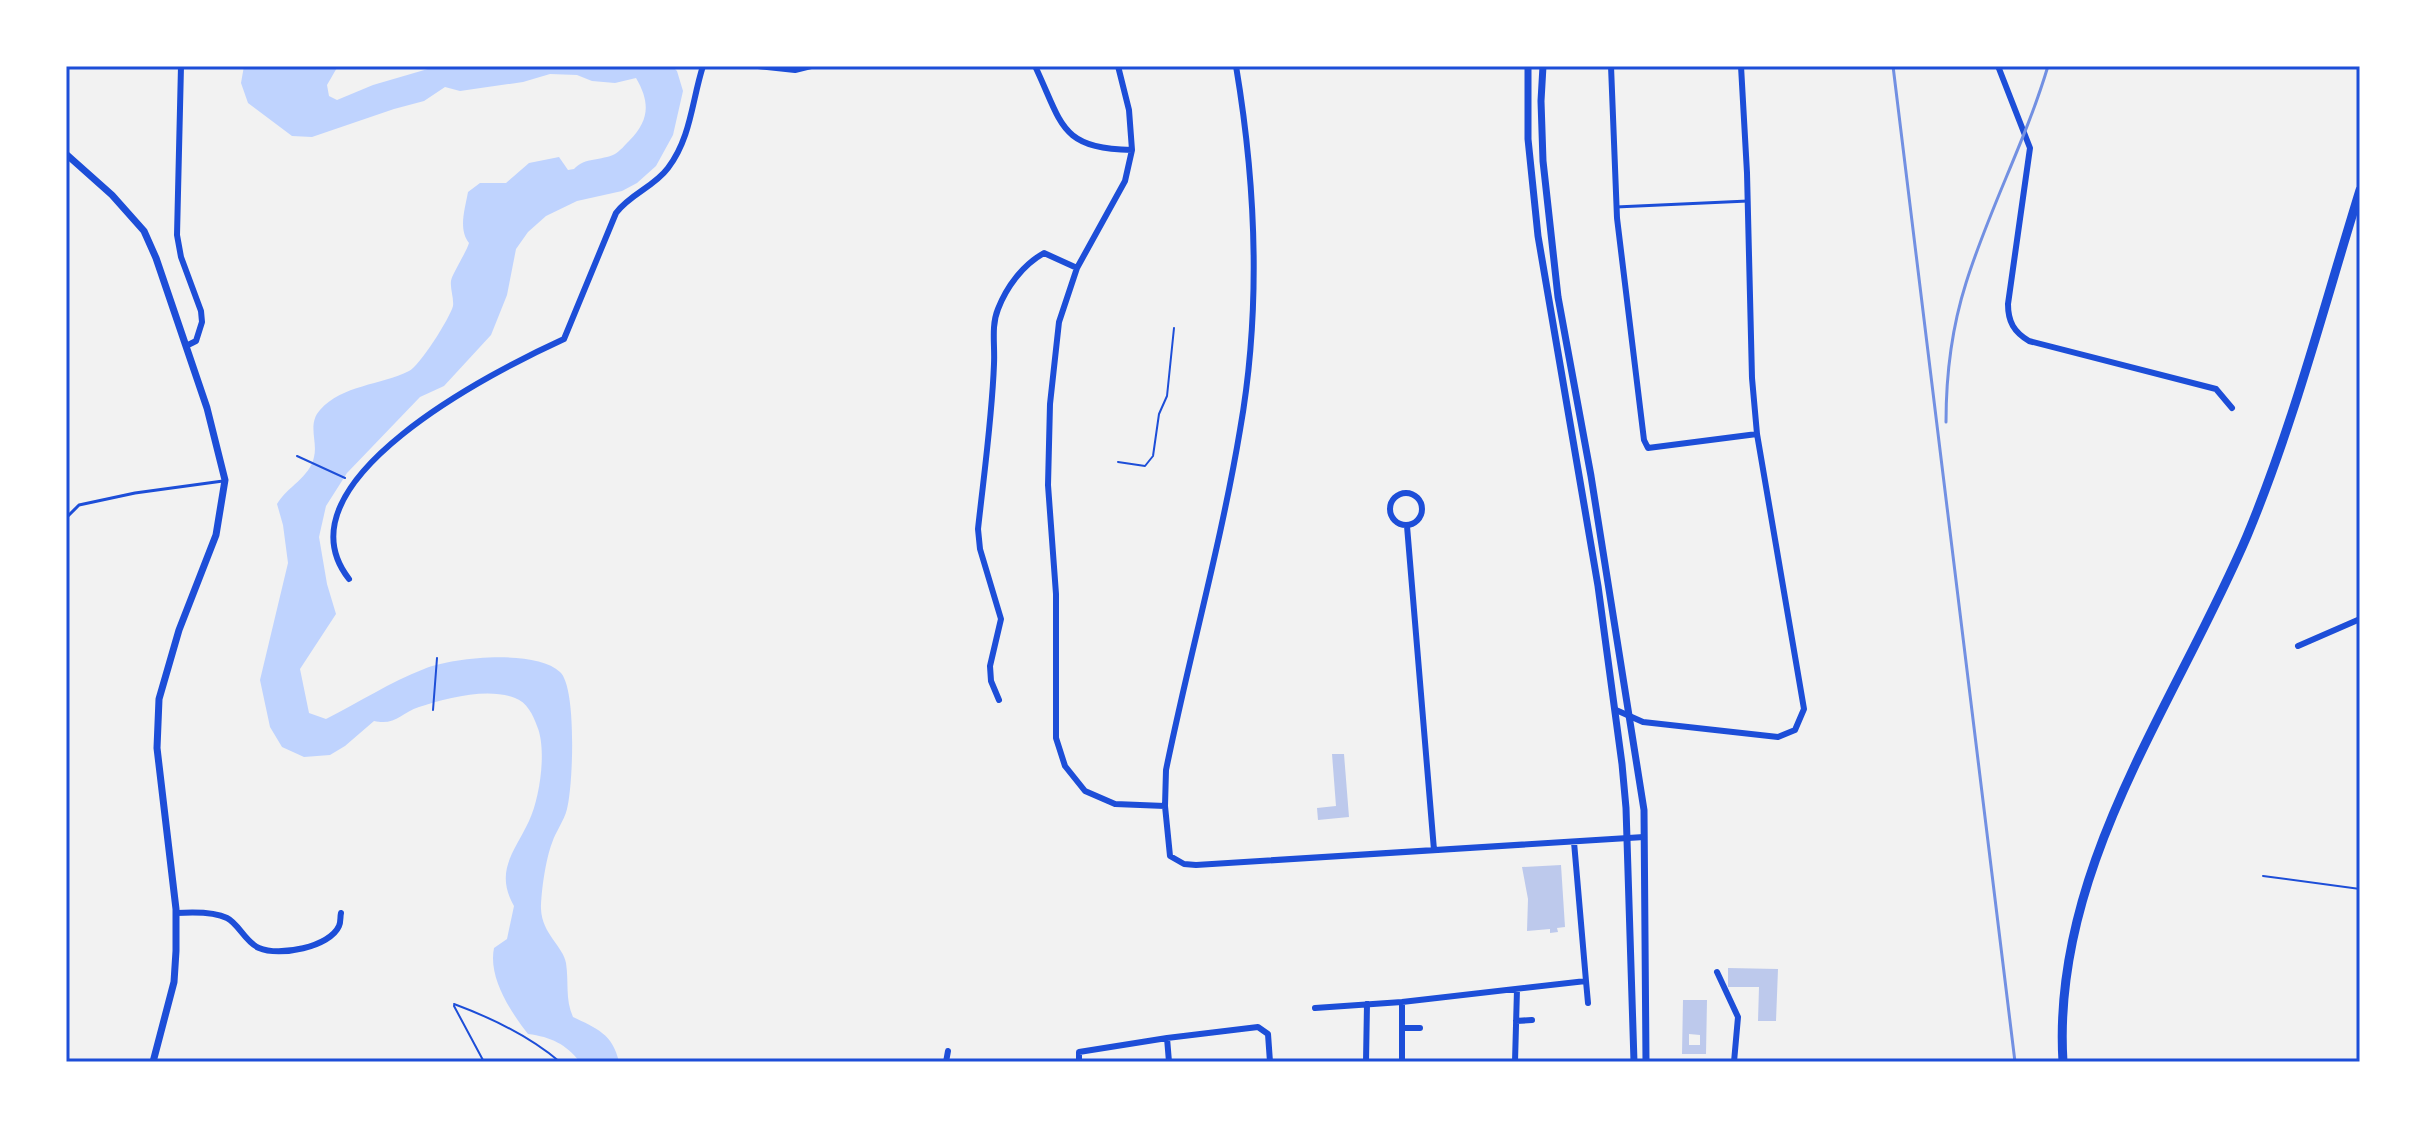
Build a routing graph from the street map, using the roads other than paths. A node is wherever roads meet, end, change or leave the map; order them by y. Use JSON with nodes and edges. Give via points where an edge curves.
{"nodes":[{"id":1,"x":181,"y":66,"type":"edge"},
{"id":2,"x":703,"y":66,"type":"edge"},
{"id":3,"x":758,"y":66,"type":"edge"},
{"id":4,"x":811,"y":66,"type":"edge"},
{"id":5,"x":1035,"y":66,"type":"edge"},
{"id":6,"x":1118,"y":66,"type":"edge"},
{"id":7,"x":1236,"y":66,"type":"edge"},
{"id":8,"x":1528,"y":66,"type":"edge"},
{"id":9,"x":1543,"y":66,"type":"edge"},
{"id":10,"x":1611,"y":66,"type":"edge"},
{"id":11,"x":1741,"y":66,"type":"edge"},
{"id":12,"x":1998,"y":66,"type":"edge"},
{"id":13,"x":1132,"y":150,"type":"junction"},
{"id":14,"x":66,"y":154,"type":"edge"},
{"id":15,"x":2360,"y":190,"type":"edge"},
{"id":16,"x":1748,"y":201,"type":"junction"},
{"id":17,"x":1616,"y":207,"type":"junction"},
{"id":18,"x":1077,"y":268,"type":"junction"},
{"id":19,"x":186,"y":346,"type":"junction"},
{"id":20,"x":2232,"y":408,"type":"dead end"},
{"id":21,"x":1757,"y":434,"type":"junction"},
{"id":22,"x":225,"y":480,"type":"junction"},
{"id":23,"x":66,"y":518,"type":"edge"},
{"id":24,"x":1407,"y":526,"type":"junction"},
{"id":25,"x":349,"y":579,"type":"dead end"},
{"id":26,"x":2360,"y":619,"type":"edge"},
{"id":27,"x":2298,"y":646,"type":"dead end"},
{"id":28,"x":999,"y":700,"type":"dead end"},
{"id":29,"x":1616,"y":710,"type":"junction"},
{"id":30,"x":1630,"y":717,"type":"junction"},
{"id":31,"x":1165,"y":806,"type":"junction"},
{"id":32,"x":1644,"y":837,"type":"junction"},
{"id":33,"x":1627,"y":839,"type":"junction"},
{"id":34,"x":1574,"y":842,"type":"junction"},
{"id":35,"x":1434,"y":850,"type":"junction"},
{"id":36,"x":176,"y":913,"type":"junction"},
{"id":37,"x":341,"y":913,"type":"dead end"},
{"id":38,"x":1717,"y":972,"type":"dead end"},
{"id":39,"x":1586,"y":981,"type":"junction"},
{"id":40,"x":1517,"y":989,"type":"junction"},
{"id":41,"x":1402,"y":1002,"type":"junction"},
{"id":42,"x":1588,"y":1003,"type":"dead end"},
{"id":43,"x":1367,"y":1004,"type":"junction"},
{"id":44,"x":1315,"y":1008,"type":"dead end"},
{"id":45,"x":1532,"y":1020,"type":"dead end"},
{"id":46,"x":1516,"y":1021,"type":"junction"},
{"id":47,"x":1402,"y":1028,"type":"junction"},
{"id":48,"x":1420,"y":1028,"type":"dead end"},
{"id":49,"x":1505,"y":1032,"type":"dead end"},
{"id":50,"x":1516,"y":1032,"type":"junction"},
{"id":51,"x":1167,"y":1038,"type":"junction"},
{"id":52,"x":948,"y":1051,"type":"dead end"},
{"id":53,"x":153,"y":1062,"type":"edge"},
{"id":54,"x":946,"y":1062,"type":"edge"},
{"id":55,"x":1079,"y":1062,"type":"edge"},
{"id":56,"x":1169,"y":1062,"type":"edge"},
{"id":57,"x":1270,"y":1062,"type":"edge"},
{"id":58,"x":1366,"y":1062,"type":"edge"},
{"id":59,"x":1402,"y":1062,"type":"edge"},
{"id":60,"x":1515,"y":1062,"type":"edge"},
{"id":61,"x":1634,"y":1062,"type":"edge"},
{"id":62,"x":1646,"y":1062,"type":"edge"},
{"id":63,"x":1734,"y":1062,"type":"edge"},
{"id":64,"x":2063,"y":1062,"type":"edge"}],
"edges":[{"from":1,"to":19,"type":"street","via":[[178,246],[202,322],[196,341]]},
{"from":2,"to":25,"type":"street","via":[[684,139],[668,168],[616,213],[564,339],[498,371],[412,426],[347,491],[331,541]]},
{"from":3,"to":4,"type":"street"},
{"from":5,"to":13,"type":"street","via":[[1071,136],[1093,147]]},
{"from":6,"to":13,"type":"street"},
{"from":7,"to":31,"type":"street","via":[[1253,205],[1251,336],[1241,429],[1169,756]]},
{"from":8,"to":29,"type":"street","via":[[1528,139],[1538,236]]},
{"from":9,"to":30,"type":"street","via":[[1543,161],[1558,297]]},
{"from":10,"to":17,"type":"street"},
{"from":11,"to":16,"type":"street"},
{"from":12,"to":20,"type":"street","via":[[2030,148],[2008,304],[2015,329],[2029,341],[2216,389]]},
{"from":13,"to":18,"type":"street","via":[[1125,181]]},
{"from":14,"to":19,"type":"street","via":[[144,231]]},
{"from":15,"to":64,"type":"main road","via":[[2262,498],[2226,583],[2133,767],[2092,874],[2067,972]]},
{"from":16,"to":17,"type":"lane"},
{"from":16,"to":21,"type":"street"},
{"from":17,"to":21,"type":"street","via":[[1637,396],[1648,448]]},
{"from":18,"to":28,"type":"street","via":[[1044,253],[1008,287],[997,311],[978,529],[1001,619],[990,666]]},
{"from":18,"to":31,"type":"street","via":[[1059,322],[1050,404],[1056,738],[1065,766],[1085,791],[1115,804]]},
{"from":19,"to":22,"type":"street"},
{"from":21,"to":30,"type":"street","via":[[1803,703],[1799,724],[1778,737]]},
{"from":22,"to":23,"type":"lane","via":[[79,505]]},
{"from":22,"to":36,"type":"street","via":[[216,535],[159,699],[157,748]]},
{"from":24,"to":24,"type":"street","via":[[1423,511],[1420,500],[1405,493],[1395,497],[1390,513]]},
{"from":24,"to":35,"type":"street"},
{"from":26,"to":27,"type":"street"},
{"from":29,"to":30,"type":"street"},
{"from":29,"to":33,"type":"street"},
{"from":30,"to":32,"type":"street"},
{"from":31,"to":35,"type":"street","via":[[1168,852],[1176,861],[1196,865]]},
{"from":32,"to":33,"type":"street"},
{"from":32,"to":62,"type":"street"},
{"from":33,"to":34,"type":"street"},
{"from":33,"to":61,"type":"street"},
{"from":34,"to":35,"type":"street"},
{"from":34,"to":39,"type":"street"},
{"from":36,"to":37,"type":"street","via":[[228,919],[257,948],[272,951],[300,950],[324,940],[339,927]]},
{"from":36,"to":53,"type":"street","via":[[174,982]]},
{"from":38,"to":63,"type":"street","via":[[1738,1017]]},
{"from":39,"to":40,"type":"street"},
{"from":39,"to":42,"type":"street"},
{"from":40,"to":41,"type":"street"},
{"from":40,"to":46,"type":"street"},
{"from":41,"to":43,"type":"street"},
{"from":41,"to":47,"type":"street"},
{"from":43,"to":44,"type":"street"},
{"from":43,"to":58,"type":"street"},
{"from":45,"to":46,"type":"street"},
{"from":46,"to":50,"type":"street"},
{"from":47,"to":48,"type":"street"},
{"from":47,"to":59,"type":"street"},
{"from":49,"to":50,"type":"street"},
{"from":50,"to":60,"type":"street"},
{"from":51,"to":55,"type":"street","via":[[1079,1052]]},
{"from":51,"to":56,"type":"street"},
{"from":51,"to":57,"type":"street","via":[[1258,1027],[1266,1030]]},
{"from":52,"to":54,"type":"street"}]}
